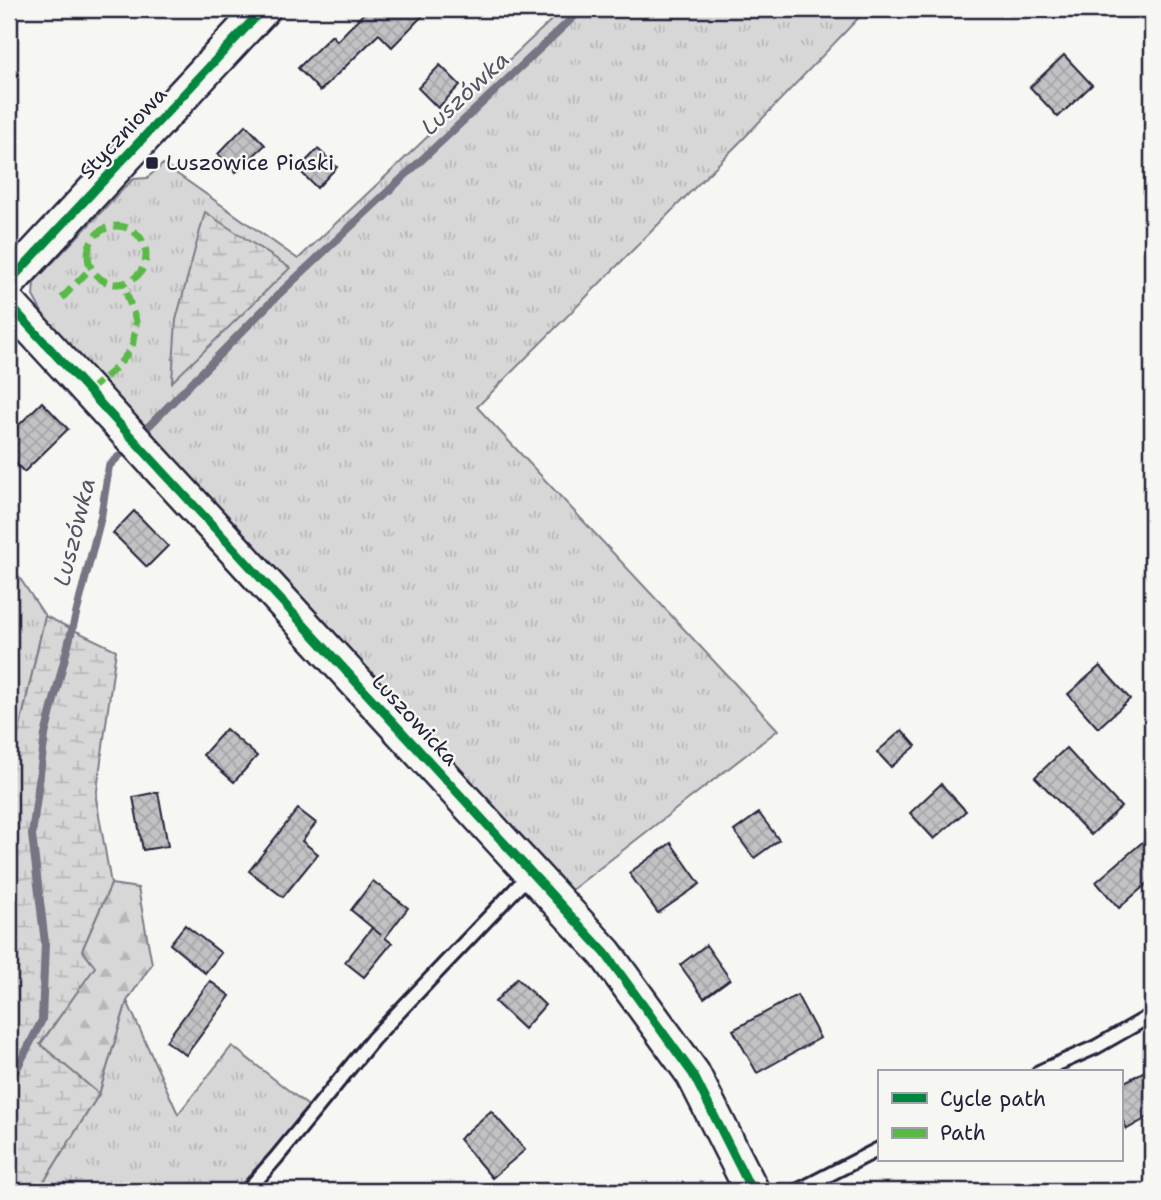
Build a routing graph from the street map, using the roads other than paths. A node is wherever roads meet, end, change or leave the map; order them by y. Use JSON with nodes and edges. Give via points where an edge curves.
{"nodes":[{"id":1,"x":263,"y":9,"type":"edge"},
{"id":2,"x":9,"y":282,"type":"edge"},
{"id":3,"x":9,"y":304,"type":"edge"},
{"id":4,"x":531,"y":873,"type":"junction"},
{"id":5,"x":1152,"y":1015,"type":"edge"},
{"id":6,"x":1044,"y":1070,"type":"edge"},
{"id":7,"x":878,"y":1150,"type":"edge"},
{"id":8,"x":247,"y":1191,"type":"edge"},
{"id":9,"x":752,"y":1191,"type":"edge"},
{"id":10,"x":797,"y":1191,"type":"edge"}],
"edges":[{"from":1,"to":2,"type":"street","name":"Styczniowa"},
{"from":3,"to":4,"type":"street","name":"Luszowicka"},
{"from":4,"to":8,"type":"lane","via":[[373,1039]]},
{"from":4,"to":9,"type":"street","name":"Luszowicka","via":[[605,953],[693,1074]]},
{"from":5,"to":6,"type":"lane"},
{"from":7,"to":10,"type":"lane"}]}
